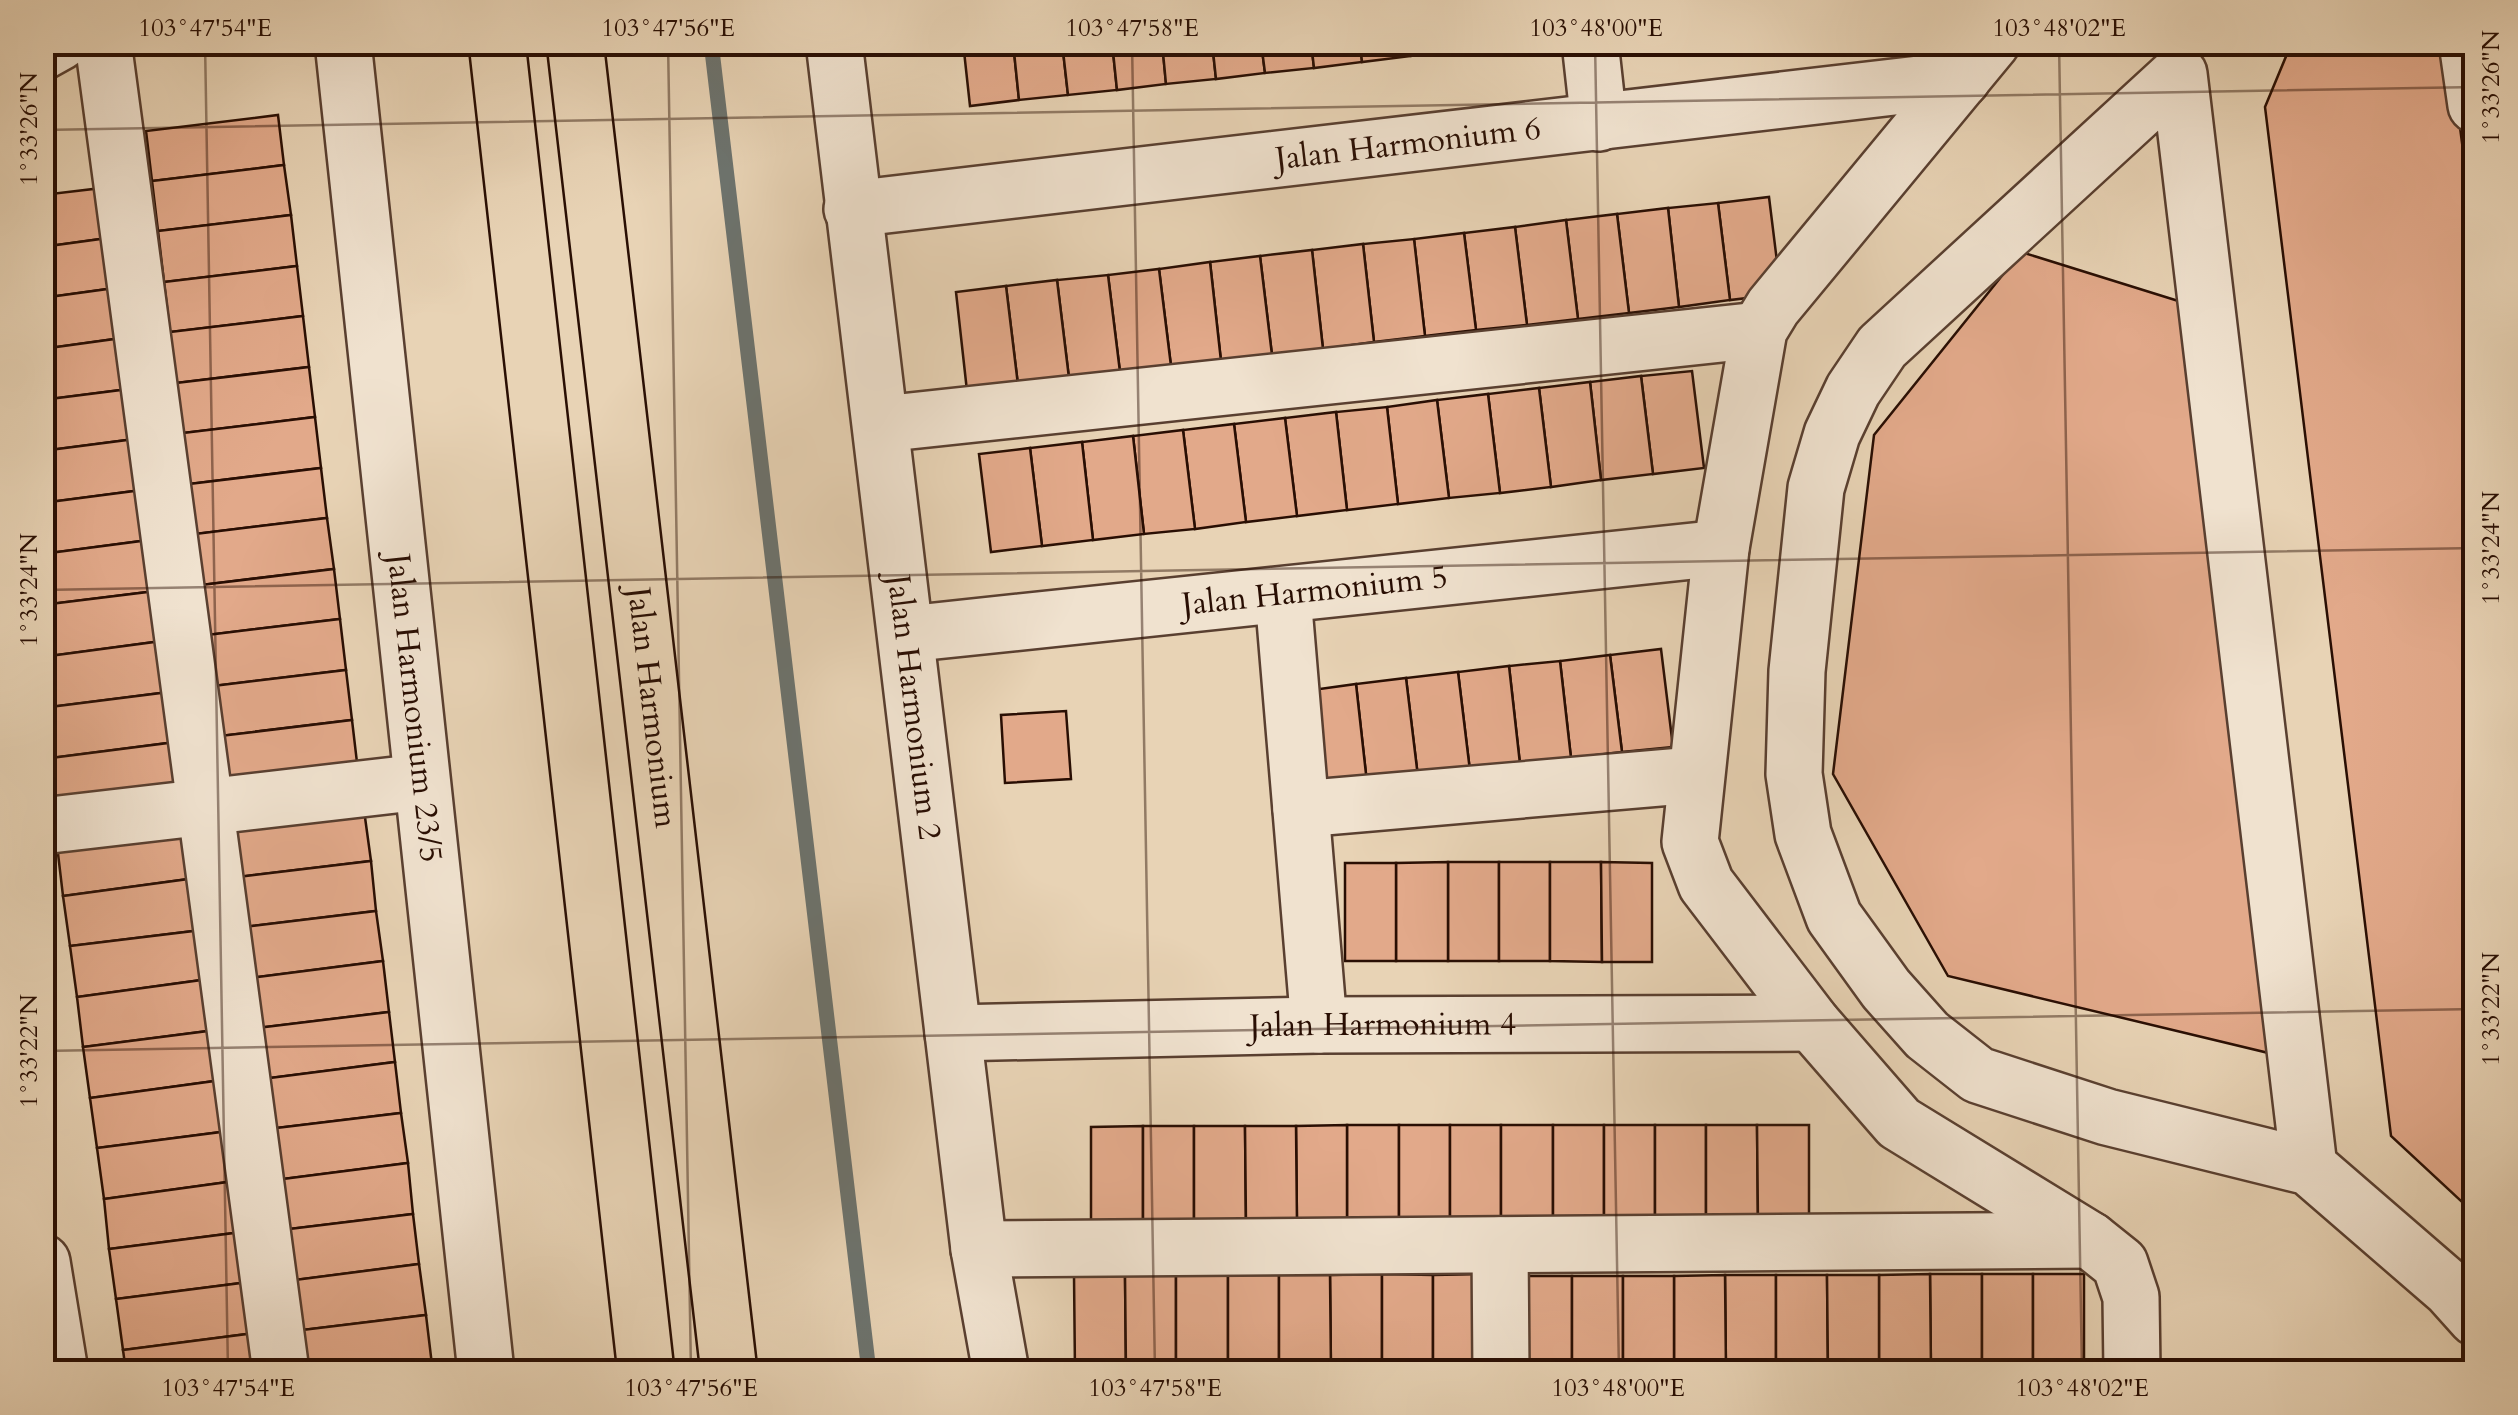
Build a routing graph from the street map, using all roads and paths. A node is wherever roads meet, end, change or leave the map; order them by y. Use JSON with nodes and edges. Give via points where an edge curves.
{"nodes":[{"id":1,"x":60,"y":42,"type":"edge"},
{"id":2,"x":103,"y":42,"type":"edge"},
{"id":3,"x":343,"y":42,"type":"edge"},
{"id":4,"x":497,"y":42,"type":"edge"},
{"id":5,"x":575,"y":42,"type":"edge"},
{"id":6,"x":834,"y":42,"type":"edge"},
{"id":7,"x":1590,"y":42,"type":"edge"},
{"id":8,"x":2467,"y":42,"type":"edge"},
{"id":9,"x":42,"y":52,"type":"edge"},
{"id":10,"x":2187,"y":58,"type":"edge"},
{"id":11,"x":1977,"y":61,"type":"edge"},
{"id":12,"x":2476,"y":105,"type":"edge"},
{"id":13,"x":1600,"y":122,"type":"junction"},
{"id":14,"x":852,"y":208,"type":"junction"},
{"id":15,"x":1759,"y":330,"type":"junction"},
{"id":16,"x":882,"y":424,"type":"junction"},
{"id":17,"x":1721,"y":548,"type":"junction"},
{"id":18,"x":1283,"y":596,"type":"junction"},
{"id":19,"x":907,"y":634,"type":"junction"},
{"id":20,"x":1694,"y":775,"type":"junction"},
{"id":21,"x":421,"y":782,"type":"junction"},
{"id":22,"x":1301,"y":808,"type":"junction"},
{"id":23,"x":207,"y":809,"type":"junction"},
{"id":24,"x":42,"y":826,"type":"edge"},
{"id":25,"x":1812,"y":1023,"type":"junction"},
{"id":26,"x":1319,"y":1025,"type":"junction"},
{"id":27,"x":953,"y":1033,"type":"junction"},
{"id":28,"x":2310,"y":1168,"type":"junction"},
{"id":29,"x":2090,"y":1240,"type":"junction"},
{"id":30,"x":1500,"y":1245,"type":"junction"},
{"id":31,"x":979,"y":1249,"type":"junction"},
{"id":32,"x":44,"y":1291,"type":"edge"},
{"id":33,"x":2476,"y":1318,"type":"edge"},
{"id":34,"x":60,"y":1372,"type":"edge"},
{"id":35,"x":281,"y":1372,"type":"edge"},
{"id":36,"x":486,"y":1372,"type":"edge"},
{"id":37,"x":646,"y":1372,"type":"edge"},
{"id":38,"x":729,"y":1372,"type":"edge"},
{"id":39,"x":1001,"y":1372,"type":"edge"},
{"id":40,"x":1501,"y":1372,"type":"edge"},
{"id":41,"x":2132,"y":1372,"type":"edge"}],
"edges":[{"from":1,"to":9,"type":"street"},
{"from":2,"to":23,"type":"street"},
{"from":3,"to":21,"type":"street","name":"Jalan Harmonium 23/5"},
{"from":4,"to":37,"type":"main road"},
{"from":5,"to":38,"type":"main road","name":"Jalan Harmonium"},
{"from":6,"to":14,"type":"street","name":"Jalan Harmonium 2"},
{"from":7,"to":13,"type":"street"},
{"from":8,"to":12,"type":"street"},
{"from":10,"to":28,"type":"street"},
{"from":10,"to":28,"type":"street","via":[[1882,347],[1853,390],[1816,488],[1794,774],[1803,834],[1834,917],[1926,1035],[1978,1076]]},
{"from":11,"to":13,"type":"street","name":"Jalan Harmonium 6"},
{"from":11,"to":15,"type":"street"},
{"from":13,"to":14,"type":"street","name":"Jalan Harmonium 6"},
{"from":14,"to":16,"type":"street","name":"Jalan Harmonium 2"},
{"from":15,"to":16,"type":"street"},
{"from":15,"to":17,"type":"street"},
{"from":16,"to":19,"type":"street","name":"Jalan Harmonium 2"},
{"from":17,"to":18,"type":"street","name":"Jalan Harmonium 5"},
{"from":17,"to":20,"type":"street"},
{"from":18,"to":19,"type":"street","name":"Jalan Harmonium 5"},
{"from":18,"to":22,"type":"street"},
{"from":19,"to":27,"type":"street","name":"Jalan Harmonium 2"},
{"from":20,"to":22,"type":"street"},
{"from":20,"to":25,"type":"street","via":[[1690,842],[1698,871]]},
{"from":21,"to":23,"type":"street"},
{"from":21,"to":36,"type":"street","name":"Jalan Harmonium 23/5"},
{"from":22,"to":26,"type":"street"},
{"from":23,"to":24,"type":"street"},
{"from":23,"to":35,"type":"street"},
{"from":25,"to":26,"type":"street","name":"Jalan Harmonium 4"},
{"from":25,"to":29,"type":"street","via":[[1908,1130]]},
{"from":26,"to":27,"type":"street","name":"Jalan Harmonium 4"},
{"from":27,"to":31,"type":"street","name":"Jalan Harmonium 2"},
{"from":28,"to":33,"type":"street"},
{"from":29,"to":30,"type":"street"},
{"from":29,"to":41,"type":"street","via":[[2120,1264],[2130,1285]]},
{"from":30,"to":31,"type":"street"},
{"from":30,"to":40,"type":"street"},
{"from":31,"to":39,"type":"street","name":"Jalan Harmonium 2"},
{"from":32,"to":34,"type":"street"}]}
